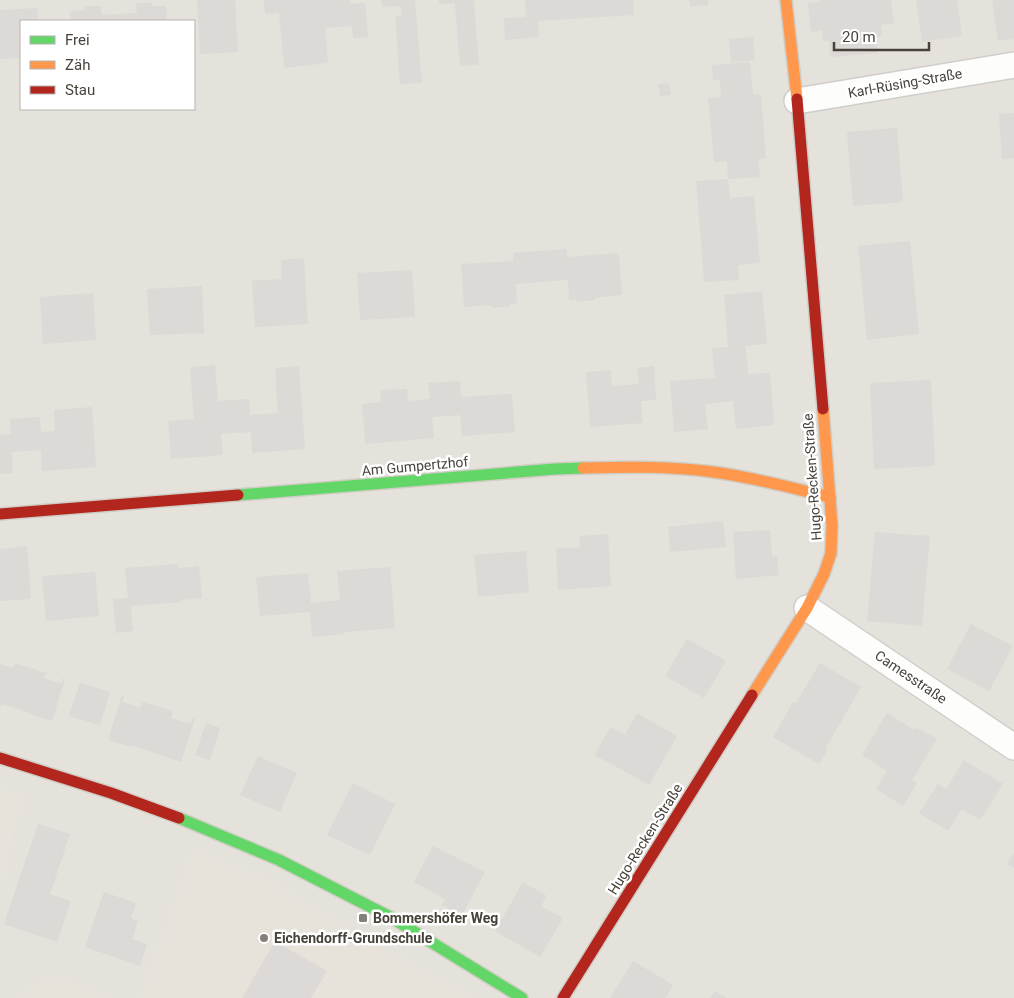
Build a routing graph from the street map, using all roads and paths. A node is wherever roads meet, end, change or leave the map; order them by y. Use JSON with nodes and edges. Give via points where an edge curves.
{"nodes":[{"id":1,"x":786,"y":0,"type":"edge"},
{"id":2,"x":1014,"y":65,"type":"edge"},
{"id":3,"x":797,"y":102,"type":"junction"},
{"id":4,"x":830,"y":497,"type":"junction"},
{"id":5,"x":0,"y":514,"type":"edge"},
{"id":6,"x":807,"y":608,"type":"junction"},
{"id":7,"x":1014,"y":747,"type":"edge"},
{"id":8,"x":0,"y":758,"type":"edge"},
{"id":9,"x":522,"y":998,"type":"edge"},
{"id":10,"x":563,"y":998,"type":"edge"}],
"edges":[{"from":1,"to":3,"type":"street","name":"Hugo-Recken-Straße"},
{"from":2,"to":3,"type":"street","name":"Karl-Rüsing-Straße"},
{"from":3,"to":4,"type":"street","name":"Hugo-Recken-Straße"},
{"from":4,"to":5,"type":"street","name":"Am Gumpertzhof","via":[[698,470],[637,466],[555,469]]},
{"from":4,"to":6,"type":"street","name":"Hugo-Recken-Straße","via":[[831,552],[823,578]]},
{"from":6,"to":7,"type":"street","name":"Camesstraße"},
{"from":6,"to":10,"type":"street","name":"Hugo-Recken-Straße"},
{"from":8,"to":9,"type":"street","via":[[112,793],[279,860],[392,918]]}]}
